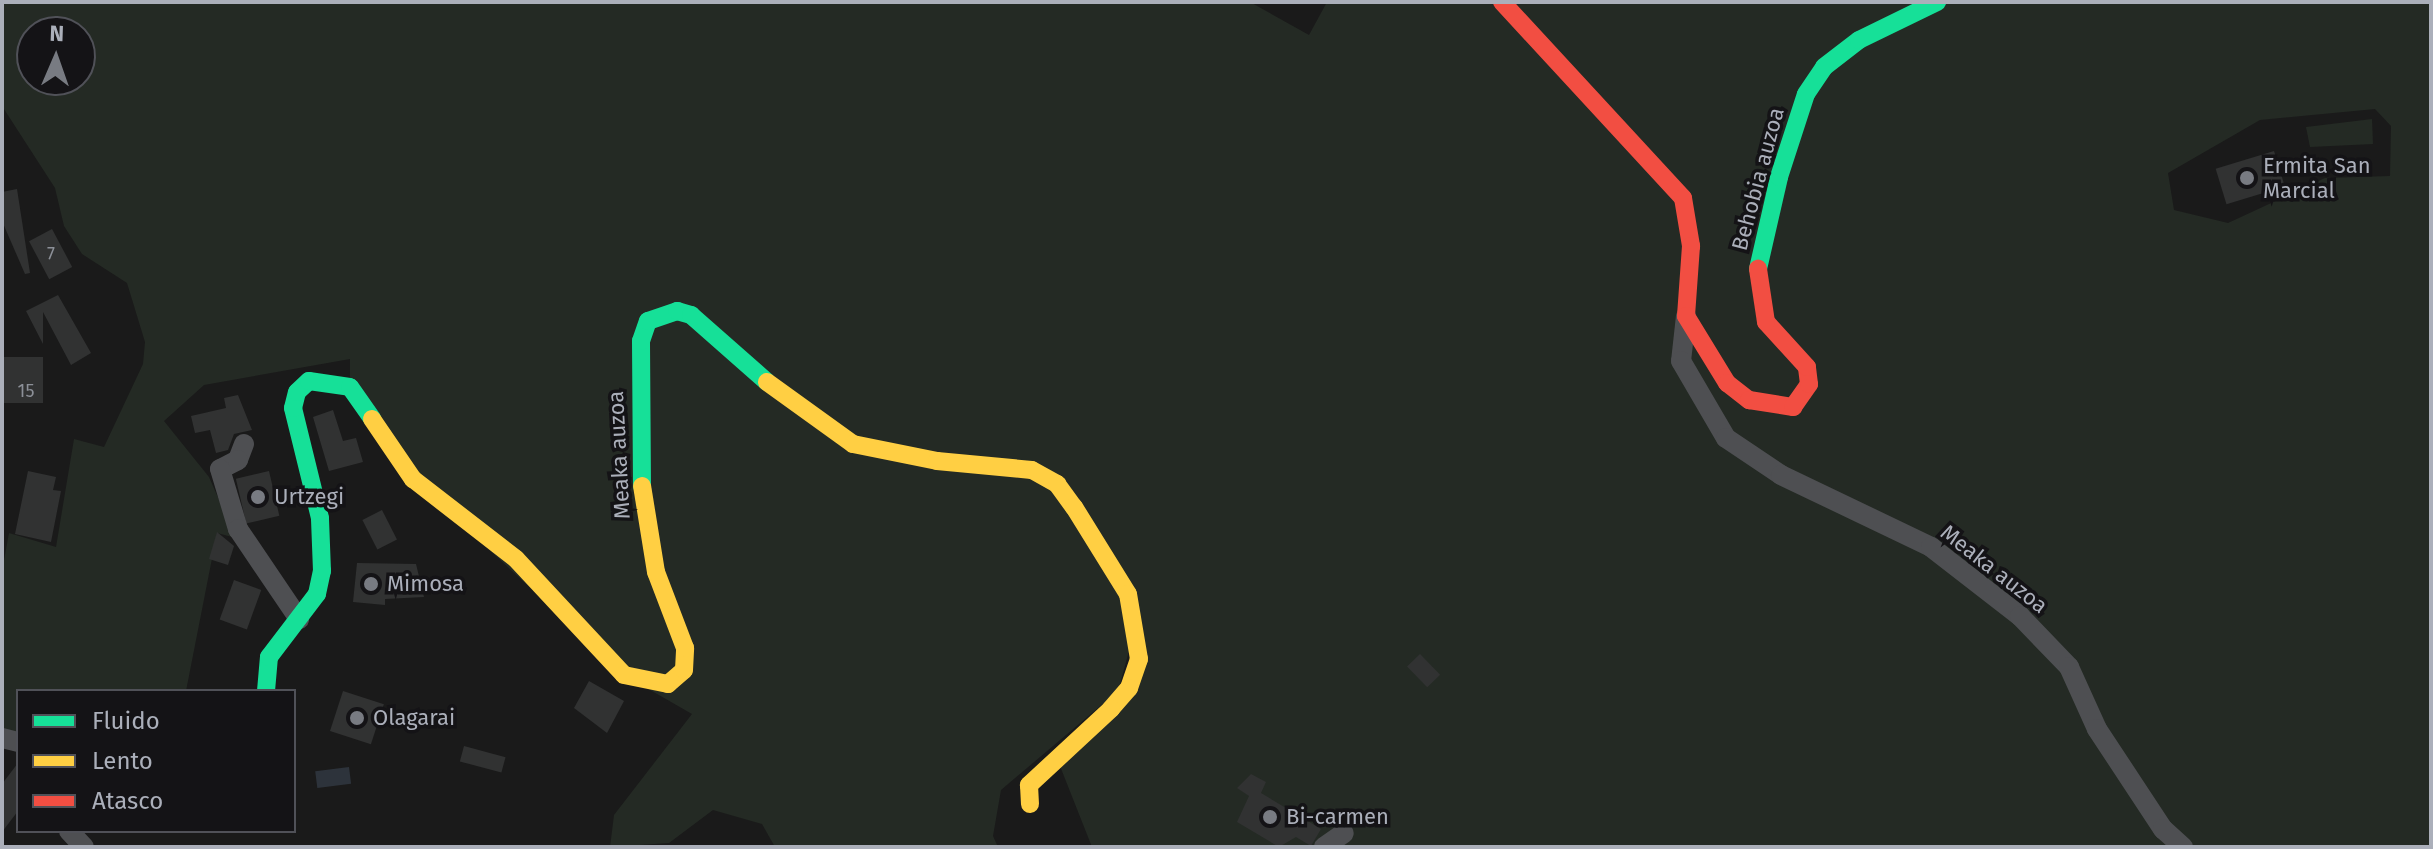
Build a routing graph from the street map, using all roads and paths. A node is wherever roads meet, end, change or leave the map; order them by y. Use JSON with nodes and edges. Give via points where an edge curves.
{"nodes":[{"id":1,"x":1502,"y":2,"type":"edge"},
{"id":2,"x":1937,"y":2,"type":"edge"},
{"id":3,"x":1686,"y":316,"type":"junction"},
{"id":4,"x":244,"y":444,"type":"dead end"},
{"id":5,"x":299,"y":619,"type":"junction"},
{"id":6,"x":266,"y":689,"type":"edge"},
{"id":7,"x":1030,"y":804,"type":"dead end"},
{"id":8,"x":1344,"y":833,"type":"dead end"},
{"id":9,"x":1324,"y":847,"type":"edge"},
{"id":10,"x":2183,"y":847,"type":"edge"}],
"edges":[{"from":1,"to":3,"type":"street","via":[[1683,198],[1690,235]]},
{"from":2,"to":3,"type":"street","name":"Behobia auzoa","via":[[1859,40],[1824,67],[1806,94],[1756,278],[1766,322],[1807,367],[1805,396],[1793,407],[1749,400],[1715,369]]},
{"from":3,"to":10,"type":"street","name":"Meaka auzoa","via":[[1681,361],[1726,438],[1781,475],[1931,547],[2020,616],[2069,667],[2097,729],[2163,829]]},
{"from":4,"to":5,"type":"street","via":[[238,460],[220,469],[238,529]]},
{"from":5,"to":6,"type":"street","name":"Meaka auzoa","via":[[269,657]]},
{"from":5,"to":7,"type":"street","name":"Meaka auzoa","via":[[317,594],[322,571],[320,518],[293,408],[297,392],[309,381],[332,381],[350,387],[413,479],[516,559],[624,675],[668,684],[684,670],[685,648],[656,572],[642,500],[640,376],[648,321],[677,311],[691,315],[759,376],[853,444],[937,461],[1032,470],[1057,484],[1074,507],[1128,594],[1139,659],[1129,688],[1111,709],[1029,785]]},
{"from":8,"to":9,"type":"street"}]}
